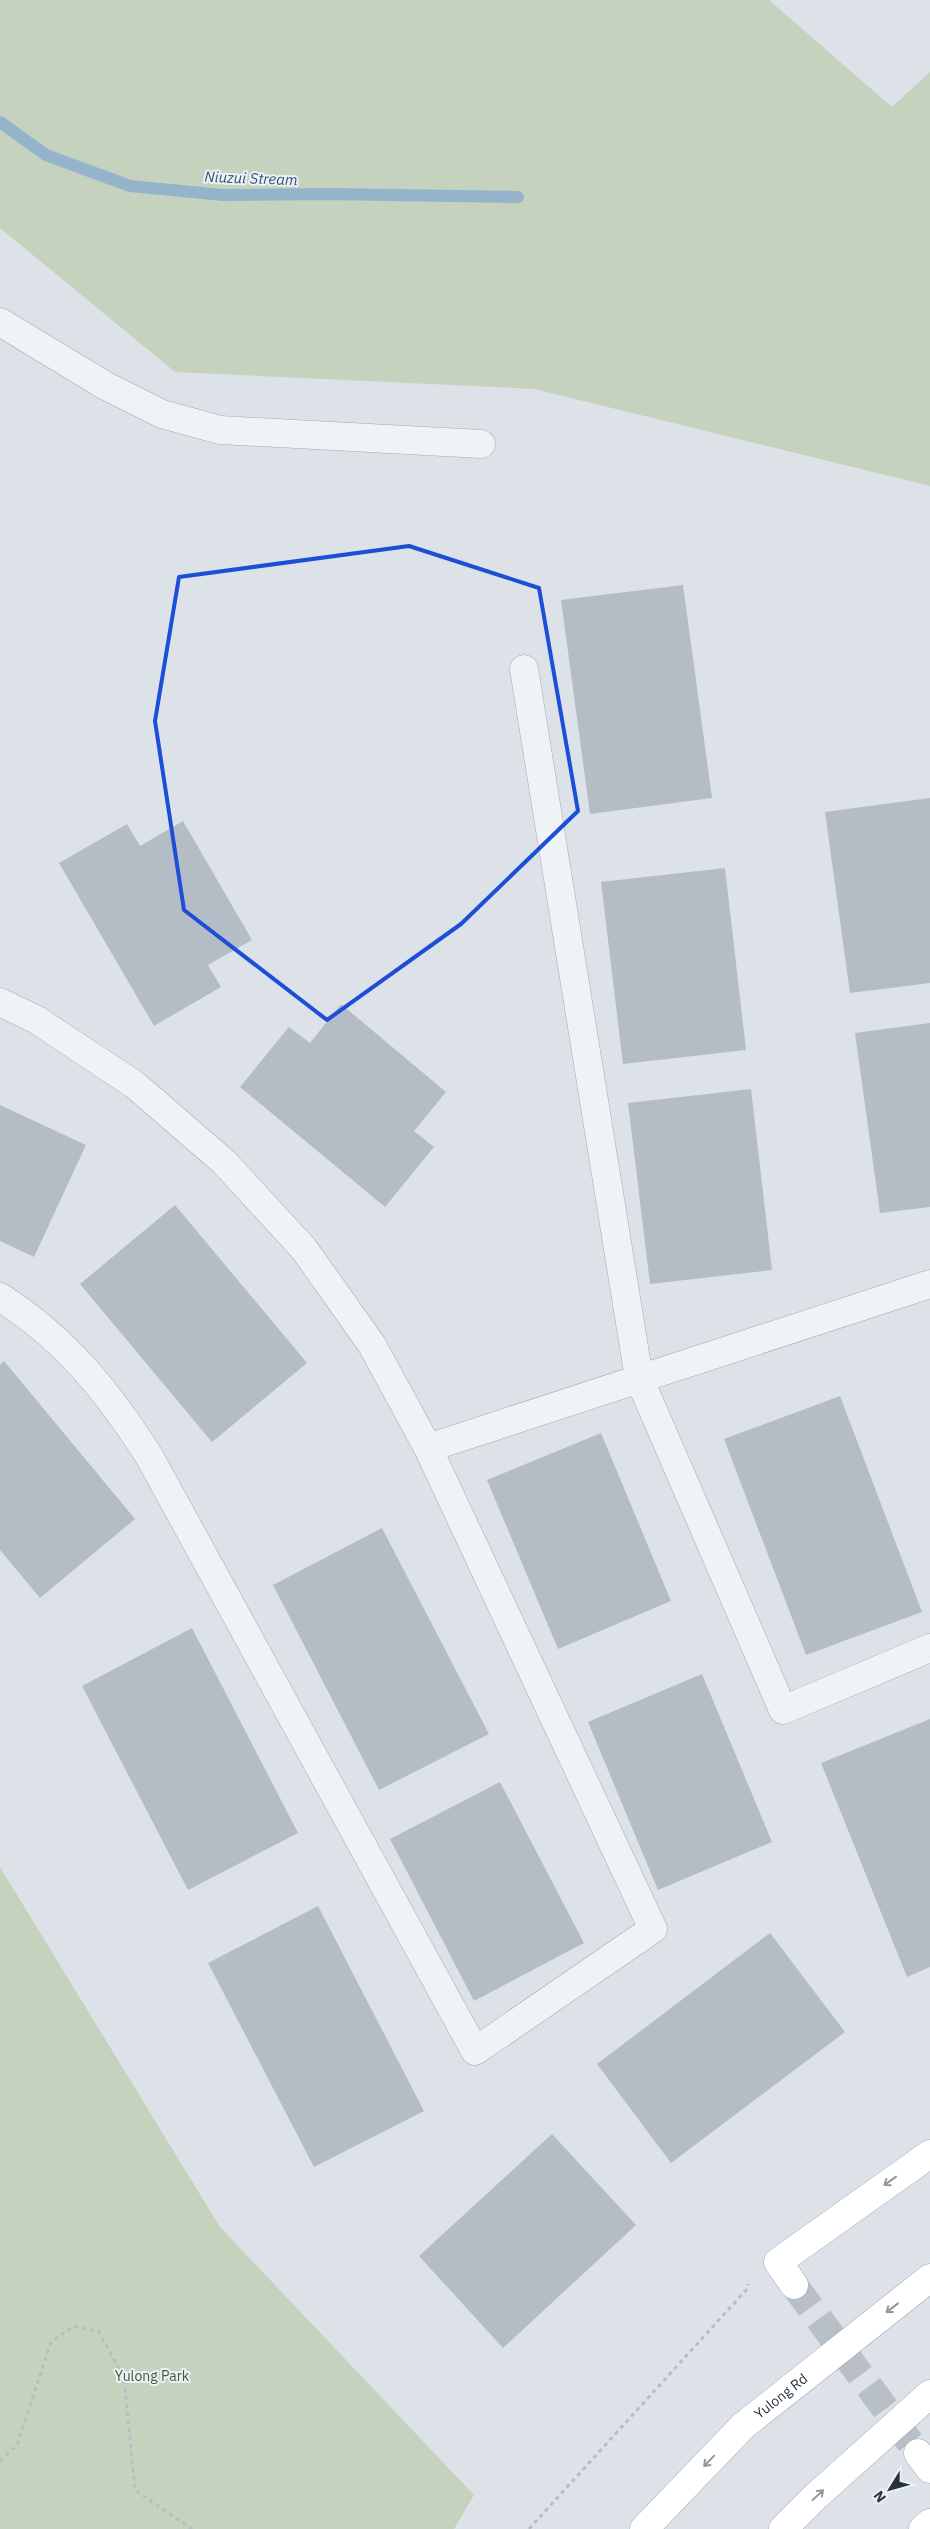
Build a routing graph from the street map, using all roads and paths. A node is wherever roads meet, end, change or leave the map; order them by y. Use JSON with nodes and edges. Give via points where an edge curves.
{"nodes":[{"id":1,"x":0,"y":322,"type":"edge"},
{"id":2,"x":481,"y":444,"type":"dead end"},
{"id":3,"x":524,"y":669,"type":"dead end"},
{"id":4,"x":0,"y":1002,"type":"edge"},
{"id":5,"x":930,"y":1284,"type":"edge"},
{"id":6,"x":0,"y":1297,"type":"edge"},
{"id":7,"x":639,"y":1378,"type":"junction"},
{"id":8,"x":428,"y":1448,"type":"junction"},
{"id":9,"x":930,"y":1648,"type":"edge"},
{"id":10,"x":930,"y":2154,"type":"edge"},
{"id":11,"x":930,"y":2278,"type":"edge"},
{"id":12,"x":749,"y":2282,"type":"dead end"},
{"id":13,"x":794,"y":2285,"type":"tunnel mouth"},
{"id":14,"x":930,"y":2394,"type":"edge"},
{"id":15,"x":0,"y":2461,"type":"edge"},
{"id":16,"x":930,"y":2523,"type":"edge"},
{"id":17,"x":192,"y":2529,"type":"edge"},
{"id":18,"x":529,"y":2529,"type":"edge"},
{"id":19,"x":644,"y":2529,"type":"edge"},
{"id":20,"x":783,"y":2529,"type":"edge"},
{"id":21,"x":923,"y":2529,"type":"edge"}],
"edges":[{"from":1,"to":2,"type":"street","via":[[106,386],[162,414],[220,430]]},
{"from":3,"to":7,"type":"street"},
{"from":4,"to":8,"type":"street","via":[[37,1020],[135,1085],[224,1162],[304,1249],[372,1345]]},
{"from":5,"to":7,"type":"street"},
{"from":6,"to":8,"type":"street","via":[[57,1340],[92,1375],[149,1456],[475,2051],[653,1929]]},
{"from":7,"to":8,"type":"street"},
{"from":7,"to":9,"type":"street","via":[[783,1710]]},
{"from":10,"to":13,"type":"main road","one_way":true,"via":[[778,2262]]},
{"from":11,"to":19,"type":"main road","name":"Yulong Rd","one_way":true,"via":[[743,2426]]},
{"from":12,"to":18,"type":"path","via":[[747,2289]]},
{"from":20,"to":14,"type":"main road","one_way":true},
{"from":15,"to":17,"type":"path","via":[[17,2445],[51,2342],[74,2326],[99,2332],[124,2378],[135,2490]]},
{"from":16,"to":21,"type":"main road"}]}
